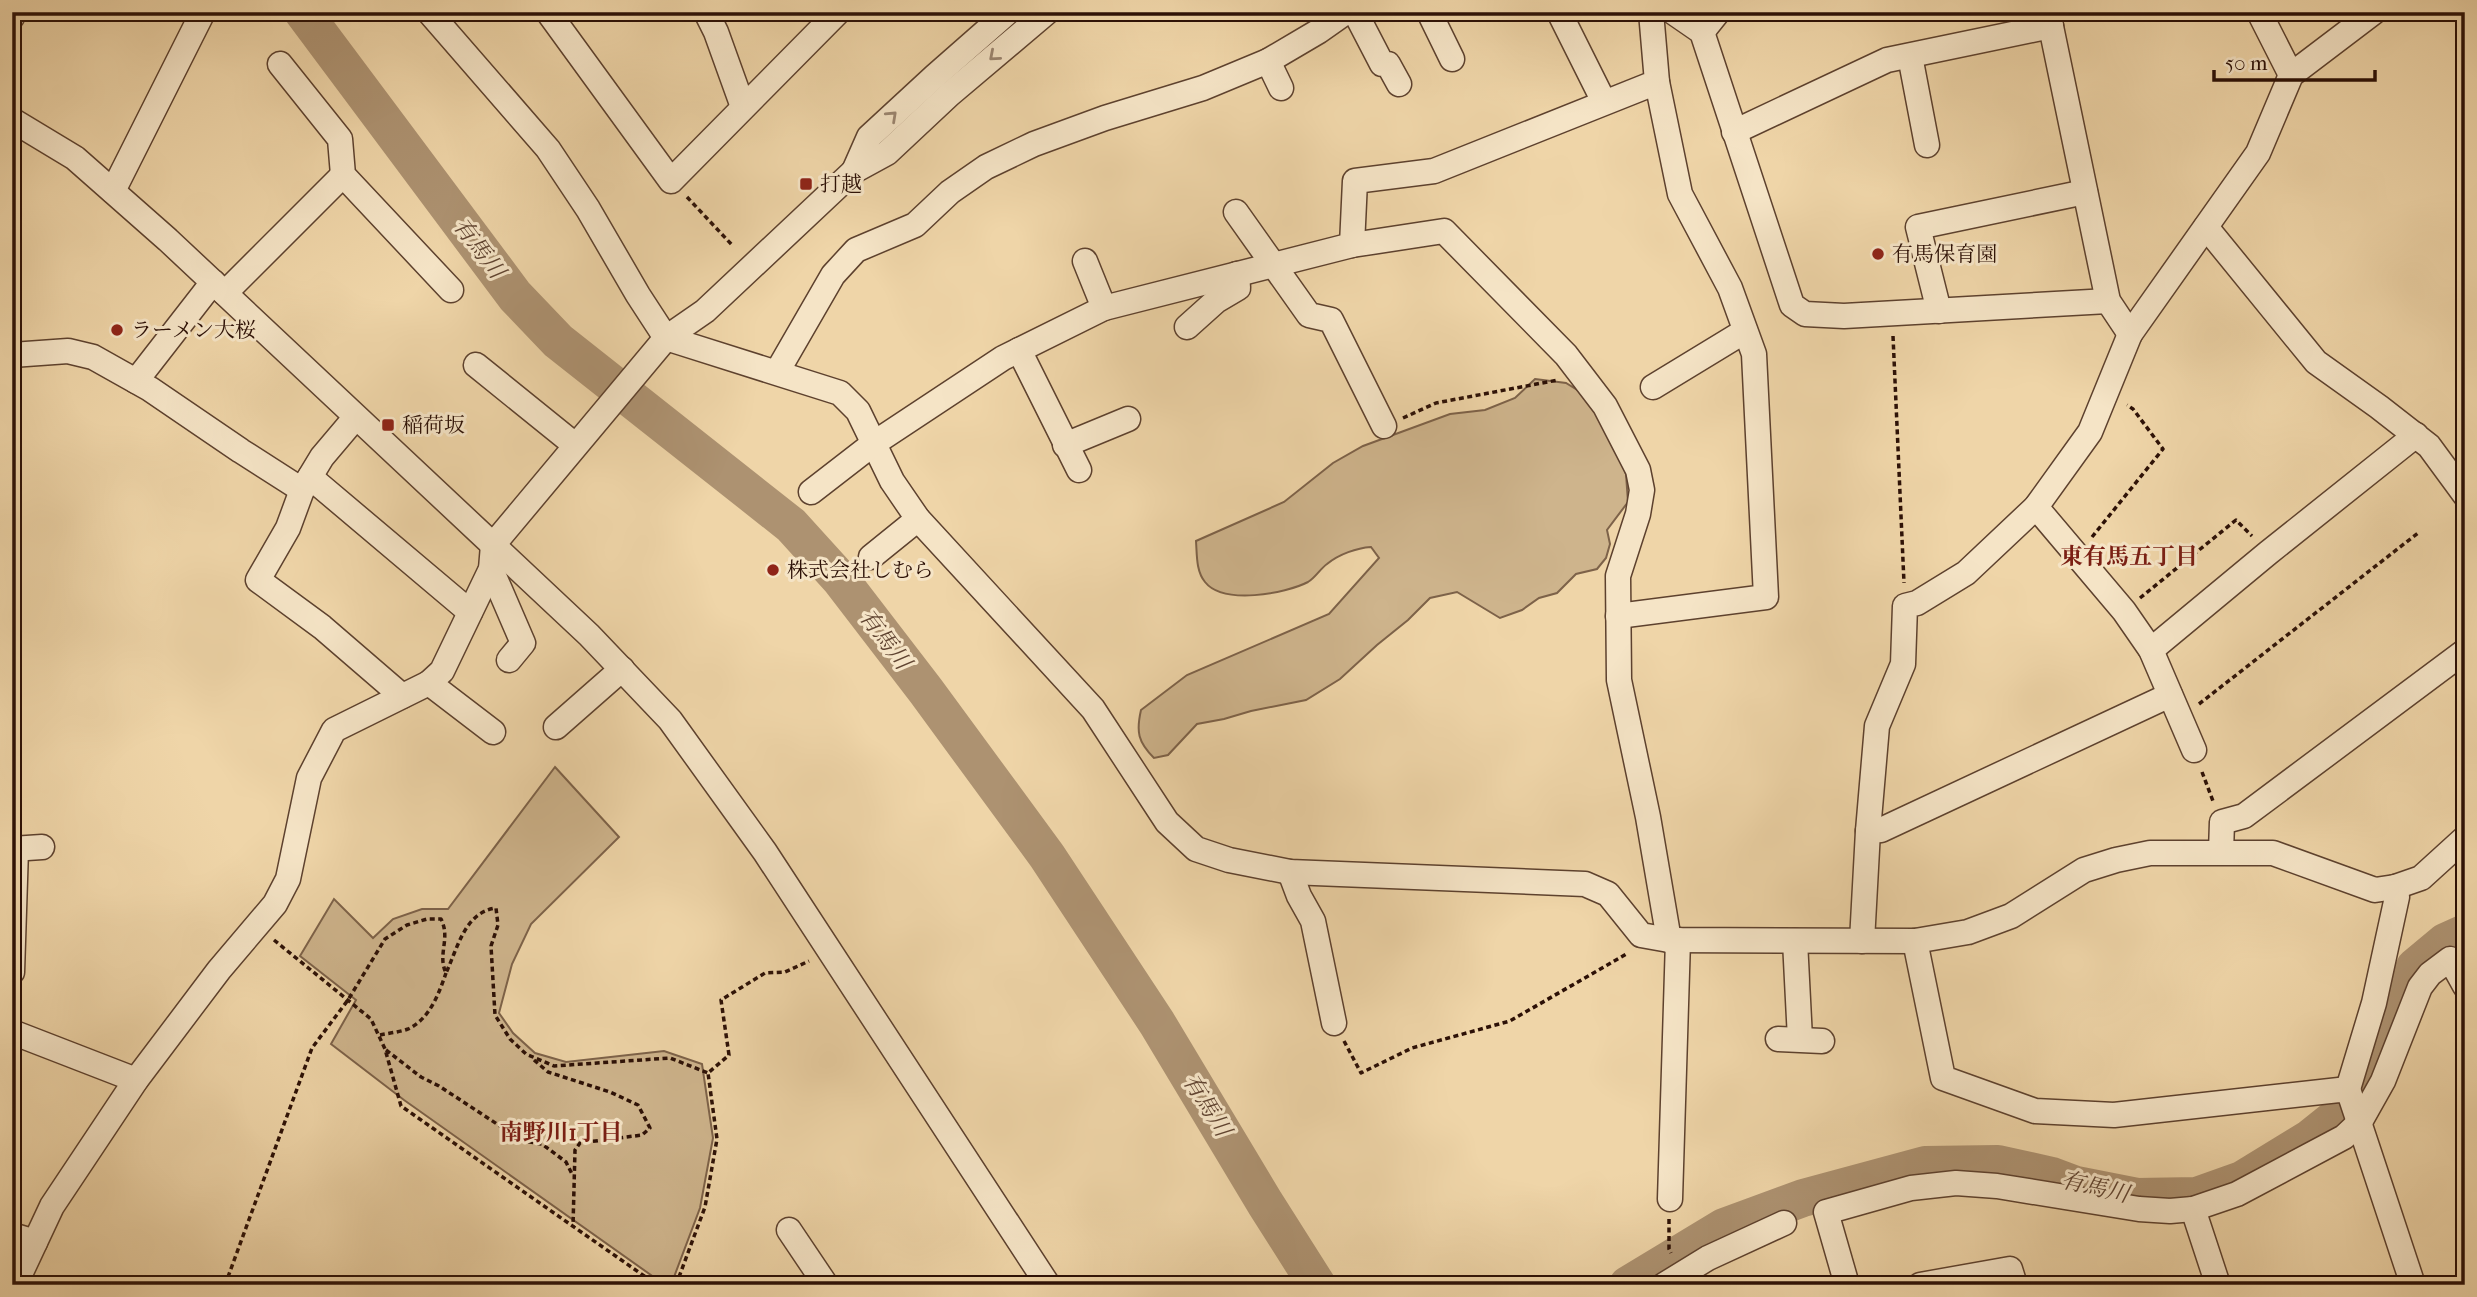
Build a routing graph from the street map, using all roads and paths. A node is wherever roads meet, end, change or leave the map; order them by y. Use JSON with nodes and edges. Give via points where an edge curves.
{"nodes":[{"id":1,"x":203,"y":12,"type":"edge"},
{"id":2,"x":429,"y":12,"type":"edge"},
{"id":3,"x":548,"y":12,"type":"edge"},
{"id":4,"x":706,"y":12,"type":"edge"},
{"id":5,"x":838,"y":12,"type":"edge"},
{"id":6,"x":1008,"y":12,"type":"edge"},
{"id":7,"x":1046,"y":12,"type":"edge"},
{"id":8,"x":1346,"y":12,"type":"edge"},
{"id":9,"x":1355,"y":12,"type":"edge"},
{"id":10,"x":1429,"y":12,"type":"edge"},
{"id":11,"x":1559,"y":12,"type":"edge"},
{"id":12,"x":1651,"y":12,"type":"edge"},
{"id":13,"x":1673,"y":12,"type":"edge"},
{"id":14,"x":1718,"y":12,"type":"edge"},
{"id":15,"x":2259,"y":12,"type":"edge"},
{"id":16,"x":2374,"y":12,"type":"edge"},
{"id":17,"x":2050,"y":19,"type":"edge"},
{"id":18,"x":1702,"y":32,"type":"junction"},
{"id":19,"x":1910,"y":56,"type":"junction"},
{"id":20,"x":1452,"y":59,"type":"dead end"},
{"id":21,"x":1268,"y":61,"type":"junction"},
{"id":22,"x":280,"y":64,"type":"dead end"},
{"id":23,"x":2291,"y":75,"type":"junction"},
{"id":24,"x":1657,"y":82,"type":"junction"},
{"id":25,"x":1399,"y":84,"type":"dead end"},
{"id":26,"x":1281,"y":88,"type":"dead end"},
{"id":27,"x":1604,"y":102,"type":"junction"},
{"id":28,"x":743,"y":107,"type":"junction"},
{"id":29,"x":12,"y":120,"type":"edge"},
{"id":30,"x":1734,"y":132,"type":"junction"},
{"id":31,"x":1927,"y":145,"type":"dead end"},
{"id":32,"x":855,"y":171,"type":"junction"},
{"id":33,"x":343,"y":175,"type":"junction"},
{"id":34,"x":671,"y":181,"type":"junction"},
{"id":35,"x":113,"y":191,"type":"junction"},
{"id":36,"x":2085,"y":191,"type":"junction"},
{"id":37,"x":1236,"y":212,"type":"dead end"},
{"id":38,"x":2206,"y":227,"type":"junction"},
{"id":39,"x":1352,"y":244,"type":"junction"},
{"id":40,"x":733,"y":246,"type":"dead end"},
{"id":41,"x":1085,"y":261,"type":"dead end"},
{"id":42,"x":1273,"y":265,"type":"junction"},
{"id":43,"x":1237,"y":274,"type":"junction"},
{"id":44,"x":219,"y":288,"type":"junction"},
{"id":45,"x":451,"y":290,"type":"dead end"},
{"id":46,"x":2108,"y":301,"type":"junction"},
{"id":47,"x":1104,"y":307,"type":"junction"},
{"id":48,"x":1939,"y":310,"type":"junction"},
{"id":49,"x":1892,"y":313,"type":"junction"},
{"id":50,"x":1187,"y":327,"type":"dead end"},
{"id":51,"x":1745,"y":331,"type":"junction"},
{"id":52,"x":2130,"y":334,"type":"junction"},
{"id":53,"x":666,"y":338,"type":"junction"},
{"id":54,"x":1019,"y":350,"type":"junction"},
{"id":55,"x":12,"y":355,"type":"edge"},
{"id":56,"x":476,"y":365,"type":"dead end"},
{"id":57,"x":778,"y":372,"type":"junction"},
{"id":58,"x":1581,"y":375,"type":"junction"},
{"id":59,"x":136,"y":381,"type":"junction"},
{"id":60,"x":1653,"y":387,"type":"dead end"},
{"id":61,"x":2107,"y":390,"type":"junction"},
{"id":62,"x":355,"y":418,"type":"junction"},
{"id":63,"x":1128,"y":419,"type":"dead end"},
{"id":64,"x":1384,"y":426,"type":"joint"},
{"id":65,"x":2416,"y":435,"type":"junction"},
{"id":66,"x":873,"y":444,"type":"junction"},
{"id":67,"x":575,"y":445,"type":"junction"},
{"id":68,"x":1065,"y":446,"type":"junction"},
{"id":69,"x":1079,"y":470,"type":"dead end"},
{"id":70,"x":306,"y":484,"type":"junction"},
{"id":71,"x":811,"y":492,"type":"dead end"},
{"id":72,"x":2465,"y":495,"type":"edge"},
{"id":73,"x":2036,"y":506,"type":"junction"},
{"id":74,"x":918,"y":519,"type":"junction"},
{"id":75,"x":2418,"y":533,"type":"dead end"},
{"id":76,"x":2268,"y":553,"type":"junction"},
{"id":77,"x":2077,"y":555,"type":"junction"},
{"id":78,"x":492,"y":557,"type":"junction"},
{"id":79,"x":871,"y":557,"type":"dead end"},
{"id":80,"x":1905,"y":606,"type":"junction"},
{"id":81,"x":2124,"y":611,"type":"junction"},
{"id":82,"x":470,"y":612,"type":"junction"},
{"id":83,"x":1618,"y":616,"type":"junction"},
{"id":84,"x":2151,"y":650,"type":"junction"},
{"id":85,"x":2465,"y":651,"type":"edge"},
{"id":86,"x":509,"y":660,"type":"dead end"},
{"id":87,"x":622,"y":669,"type":"junction"},
{"id":88,"x":429,"y":683,"type":"junction"},
{"id":89,"x":2170,"y":695,"type":"junction"},
{"id":90,"x":402,"y":696,"type":"junction"},
{"id":91,"x":2180,"y":719,"type":"junction"},
{"id":92,"x":556,"y":727,"type":"dead end"},
{"id":93,"x":493,"y":732,"type":"dead end"},
{"id":94,"x":2194,"y":750,"type":"joint"},
{"id":95,"x":2222,"y":822,"type":"junction"},
{"id":96,"x":1868,"y":831,"type":"junction"},
{"id":97,"x":2465,"y":838,"type":"edge"},
{"id":98,"x":42,"y":847,"type":"dead end"},
{"id":99,"x":14,"y":849,"type":"edge"},
{"id":100,"x":2221,"y":852,"type":"junction"},
{"id":101,"x":1290,"y":872,"type":"junction"},
{"id":102,"x":2395,"y":887,"type":"junction"},
{"id":103,"x":257,"y":926,"type":"junction"},
{"id":104,"x":1667,"y":939,"type":"junction"},
{"id":105,"x":1795,"y":941,"type":"junction"},
{"id":106,"x":1862,"y":941,"type":"junction"},
{"id":107,"x":1915,"y":941,"type":"junction"},
{"id":108,"x":828,"y":952,"type":"junction"},
{"id":109,"x":12,"y":972,"type":"edge"},
{"id":110,"x":446,"y":973,"type":"junction"},
{"id":111,"x":2465,"y":986,"type":"edge"},
{"id":112,"x":348,"y":1000,"type":"junction"},
{"id":113,"x":1334,"y":1023,"type":"joint"},
{"id":114,"x":12,"y":1032,"type":"edge"},
{"id":115,"x":380,"y":1035,"type":"junction"},
{"id":116,"x":1800,"y":1039,"type":"dead end"},
{"id":117,"x":385,"y":1049,"type":"junction"},
{"id":118,"x":531,"y":1057,"type":"junction"},
{"id":119,"x":708,"y":1073,"type":"junction"},
{"id":120,"x":136,"y":1080,"type":"junction"},
{"id":121,"x":2353,"y":1104,"type":"junction"},
{"id":122,"x":574,"y":1178,"type":"junction"},
{"id":123,"x":2193,"y":1209,"type":"junction"},
{"id":124,"x":1670,"y":1210,"type":"joint"},
{"id":125,"x":1784,"y":1223,"type":"dead end"},
{"id":126,"x":573,"y":1226,"type":"junction"},
{"id":127,"x":789,"y":1230,"type":"dead end"},
{"id":128,"x":24,"y":1239,"type":"edge"},
{"id":129,"x":1669,"y":1249,"type":"dead end"},
{"id":130,"x":1676,"y":1281,"type":"edge"},
{"id":131,"x":15,"y":1285,"type":"edge"},
{"id":132,"x":225,"y":1285,"type":"edge"},
{"id":133,"x":657,"y":1285,"type":"edge"},
{"id":134,"x":676,"y":1285,"type":"edge"},
{"id":135,"x":826,"y":1285,"type":"edge"},
{"id":136,"x":1048,"y":1285,"type":"edge"},
{"id":137,"x":1847,"y":1285,"type":"edge"},
{"id":138,"x":1920,"y":1285,"type":"edge"},
{"id":139,"x":2015,"y":1285,"type":"edge"},
{"id":140,"x":2217,"y":1285,"type":"edge"},
{"id":141,"x":2413,"y":1285,"type":"edge"}],
"edges":[{"from":1,"to":35,"type":"street"},
{"from":2,"to":53,"type":"street","via":[[548,149]]},
{"from":3,"to":34,"type":"street"},
{"from":4,"to":28,"type":"street"},
{"from":5,"to":28,"type":"street"},
{"from":32,"to":6,"type":"street","one_way":true,"via":[[869,137]]},
{"from":7,"to":32,"type":"street","one_way":true,"via":[[887,153]]},
{"from":8,"to":21,"type":"street"},
{"from":9,"to":25,"type":"street","via":[[1382,64],[1388,64]]},
{"from":10,"to":20,"type":"street"},
{"from":11,"to":27,"type":"street"},
{"from":12,"to":24,"type":"street"},
{"from":13,"to":18,"type":"street"},
{"from":14,"to":18,"type":"street"},
{"from":15,"to":23,"type":"street"},
{"from":16,"to":23,"type":"street"},
{"from":17,"to":19,"type":"street"},
{"from":17,"to":36,"type":"street"},
{"from":18,"to":30,"type":"street"},
{"from":19,"to":30,"type":"street","via":[[1887,60]]},
{"from":19,"to":31,"type":"street"},
{"from":21,"to":26,"type":"street"},
{"from":21,"to":57,"type":"street","via":[[1203,88],[1034,144],[986,167],[915,225],[856,250],[833,275]]},
{"from":22,"to":33,"type":"street","via":[[340,139]]},
{"from":23,"to":38,"type":"street","via":[[2258,153]]},
{"from":24,"to":27,"type":"street"},
{"from":24,"to":51,"type":"street","via":[[1679,194],[1730,288]]},
{"from":27,"to":39,"type":"street","via":[[1434,171],[1355,181]]},
{"from":28,"to":34,"type":"street"},
{"from":29,"to":35,"type":"street","via":[[75,158]]},
{"from":30,"to":49,"type":"street","via":[[1792,305],[1805,314]]},
{"from":32,"to":53,"type":"street","via":[[705,311]]},
{"from":33,"to":44,"type":"street"},
{"from":33,"to":45,"type":"street"},
{"from":34,"to":40,"type":"path"},
{"from":35,"to":44,"type":"street"},
{"from":36,"to":46,"type":"street"},
{"from":36,"to":48,"type":"street","via":[[1918,227]]},
{"from":37,"to":42,"type":"street"},
{"from":38,"to":52,"type":"street"},
{"from":38,"to":65,"type":"street","via":[[2316,362]]},
{"from":39,"to":42,"type":"street"},
{"from":39,"to":58,"type":"street","via":[[1444,231]]},
{"from":41,"to":47,"type":"street"},
{"from":42,"to":43,"type":"street"},
{"from":42,"to":64,"type":"street","via":[[1309,315],[1331,320]]},
{"from":43,"to":47,"type":"street"},
{"from":43,"to":50,"type":"street","via":[[1238,288]]},
{"from":44,"to":59,"type":"street"},
{"from":44,"to":62,"type":"street"},
{"from":46,"to":48,"type":"street"},
{"from":46,"to":52,"type":"street"},
{"from":47,"to":54,"type":"street"},
{"from":48,"to":49,"type":"street"},
{"from":49,"to":80,"type":"path"},
{"from":51,"to":60,"type":"street"},
{"from":51,"to":83,"type":"street","via":[[1754,354],[1766,597]]},
{"from":52,"to":61,"type":"street"},
{"from":53,"to":57,"type":"street"},
{"from":53,"to":67,"type":"street"},
{"from":54,"to":66,"type":"street"},
{"from":54,"to":68,"type":"street"},
{"from":55,"to":59,"type":"street","via":[[68,351],[93,357]]},
{"from":56,"to":67,"type":"street"},
{"from":57,"to":66,"type":"street","via":[[840,393],[858,411]]},
{"from":58,"to":64,"type":"path","via":[[1436,403]]},
{"from":58,"to":83,"type":"street","via":[[1605,406],[1638,470],[1642,490],[1618,576]]},
{"from":59,"to":70,"type":"street"},
{"from":61,"to":73,"type":"street","via":[[2090,432]]},
{"from":61,"to":77,"type":"path","via":[[2133,409],[2163,449]]},
{"from":62,"to":70,"type":"street"},
{"from":62,"to":78,"type":"street"},
{"from":63,"to":68,"type":"street"},
{"from":65,"to":72,"type":"street"},
{"from":65,"to":76,"type":"street"},
{"from":66,"to":71,"type":"street"},
{"from":66,"to":74,"type":"street","via":[[891,481]]},
{"from":67,"to":78,"type":"street"},
{"from":68,"to":69,"type":"street"},
{"from":70,"to":82,"type":"street"},
{"from":70,"to":90,"type":"street","via":[[288,528],[258,580],[322,627]]},
{"from":73,"to":77,"type":"street"},
{"from":73,"to":80,"type":"street","via":[[1966,573]]},
{"from":74,"to":79,"type":"street"},
{"from":74,"to":101,"type":"street","via":[[1093,709],[1182,838],[1196,849],[1229,860]]},
{"from":75,"to":91,"type":"path"},
{"from":76,"to":81,"type":"path","via":[[2236,520]]},
{"from":76,"to":84,"type":"street"},
{"from":77,"to":81,"type":"street"},
{"from":78,"to":82,"type":"street"},
{"from":78,"to":86,"type":"street","via":[[523,643]]},
{"from":78,"to":87,"type":"street"},
{"from":80,"to":96,"type":"street","via":[[1903,664],[1877,726]]},
{"from":81,"to":84,"type":"street"},
{"from":82,"to":88,"type":"street","via":[[442,671]]},
{"from":83,"to":104,"type":"street","via":[[1619,680],[1648,817]]},
{"from":84,"to":89,"type":"street"},
{"from":85,"to":95,"type":"street","via":[[2244,816]]},
{"from":87,"to":92,"type":"street"},
{"from":87,"to":108,"type":"street","via":[[670,720],[765,852]]},
{"from":88,"to":90,"type":"street"},
{"from":88,"to":93,"type":"street"},
{"from":89,"to":91,"type":"street"},
{"from":89,"to":96,"type":"street","via":[[1881,830]]},
{"from":90,"to":103,"type":"street","via":[[334,730],[309,778],[288,879]]},
{"from":91,"to":94,"type":"street"},
{"from":94,"to":95,"type":"path"},
{"from":95,"to":100,"type":"street"},
{"from":96,"to":106,"type":"street"},
{"from":97,"to":102,"type":"street","via":[[2421,878]]},
{"from":98,"to":99,"type":"street"},
{"from":99,"to":109,"type":"street"},
{"from":100,"to":102,"type":"street","via":[[2273,853],[2375,890]]},
{"from":100,"to":107,"type":"street","via":[[2150,853],[2116,860],[2084,870],[2011,916],[1968,932]]},
{"from":101,"to":104,"type":"street","via":[[1585,884],[1608,894],[1641,935]]},
{"from":101,"to":113,"type":"street","via":[[1313,921]]},
{"from":102,"to":121,"type":"street","via":[[2397,897]]},
{"from":103,"to":112,"type":"path"},
{"from":103,"to":120,"type":"street"},
{"from":104,"to":105,"type":"street"},
{"from":104,"to":113,"type":"path","via":[[1510,1021],[1412,1048],[1361,1073]]},
{"from":104,"to":124,"type":"street"},
{"from":105,"to":106,"type":"street"},
{"from":105,"to":116,"type":"street"},
{"from":106,"to":107,"type":"street"},
{"from":107,"to":121,"type":"street","via":[[1943,1078],[2035,1111],[2114,1115]]},
{"from":108,"to":119,"type":"path","via":[[785,972],[765,973],[721,1000],[729,1055]]},
{"from":108,"to":136,"type":"street"},
{"from":110,"to":112,"type":"path","via":[[446,929],[441,919],[427,919],[385,939]]},
{"from":110,"to":115,"type":"path","via":[[428,1013],[409,1028]]},
{"from":110,"to":118,"type":"path","via":[[468,922],[484,909],[496,908],[498,925],[491,946],[495,1015],[510,1039]]},
{"from":111,"to":121,"type":"street","via":[[2450,959],[2430,974],[2420,987],[2383,1081]]},
{"from":112,"to":115,"type":"path","via":[[371,1019]]},
{"from":112,"to":132,"type":"path","via":[[312,1048]]},
{"from":114,"to":120,"type":"street"},
{"from":115,"to":117,"type":"path"},
{"from":117,"to":122,"type":"path","via":[[523,1141],[542,1144],[566,1162]]},
{"from":117,"to":126,"type":"path","via":[[401,1106]]},
{"from":118,"to":119,"type":"path","via":[[554,1066],[670,1058]]},
{"from":118,"to":122,"type":"path","via":[[548,1072],[638,1105],[650,1128],[642,1135],[580,1143],[575,1150]]},
{"from":119,"to":134,"type":"path","via":[[716,1139],[705,1207]]},
{"from":120,"to":128,"type":"street","via":[[52,1206]]},
{"from":121,"to":123,"type":"street","via":[[2344,1137],[2237,1194]]},
{"from":121,"to":141,"type":"street"},
{"from":122,"to":126,"type":"path"},
{"from":123,"to":137,"type":"street","via":[[2139,1209],[1997,1186],[1956,1183],[1911,1188],[1826,1212]]},
{"from":123,"to":140,"type":"street"},
{"from":124,"to":129,"type":"path"},
{"from":125,"to":130,"type":"street","via":[[1707,1258]]},
{"from":126,"to":133,"type":"path"},
{"from":127,"to":135,"type":"street"},
{"from":128,"to":131,"type":"street"},
{"from":138,"to":139,"type":"street","via":[[2010,1269]]}]}
